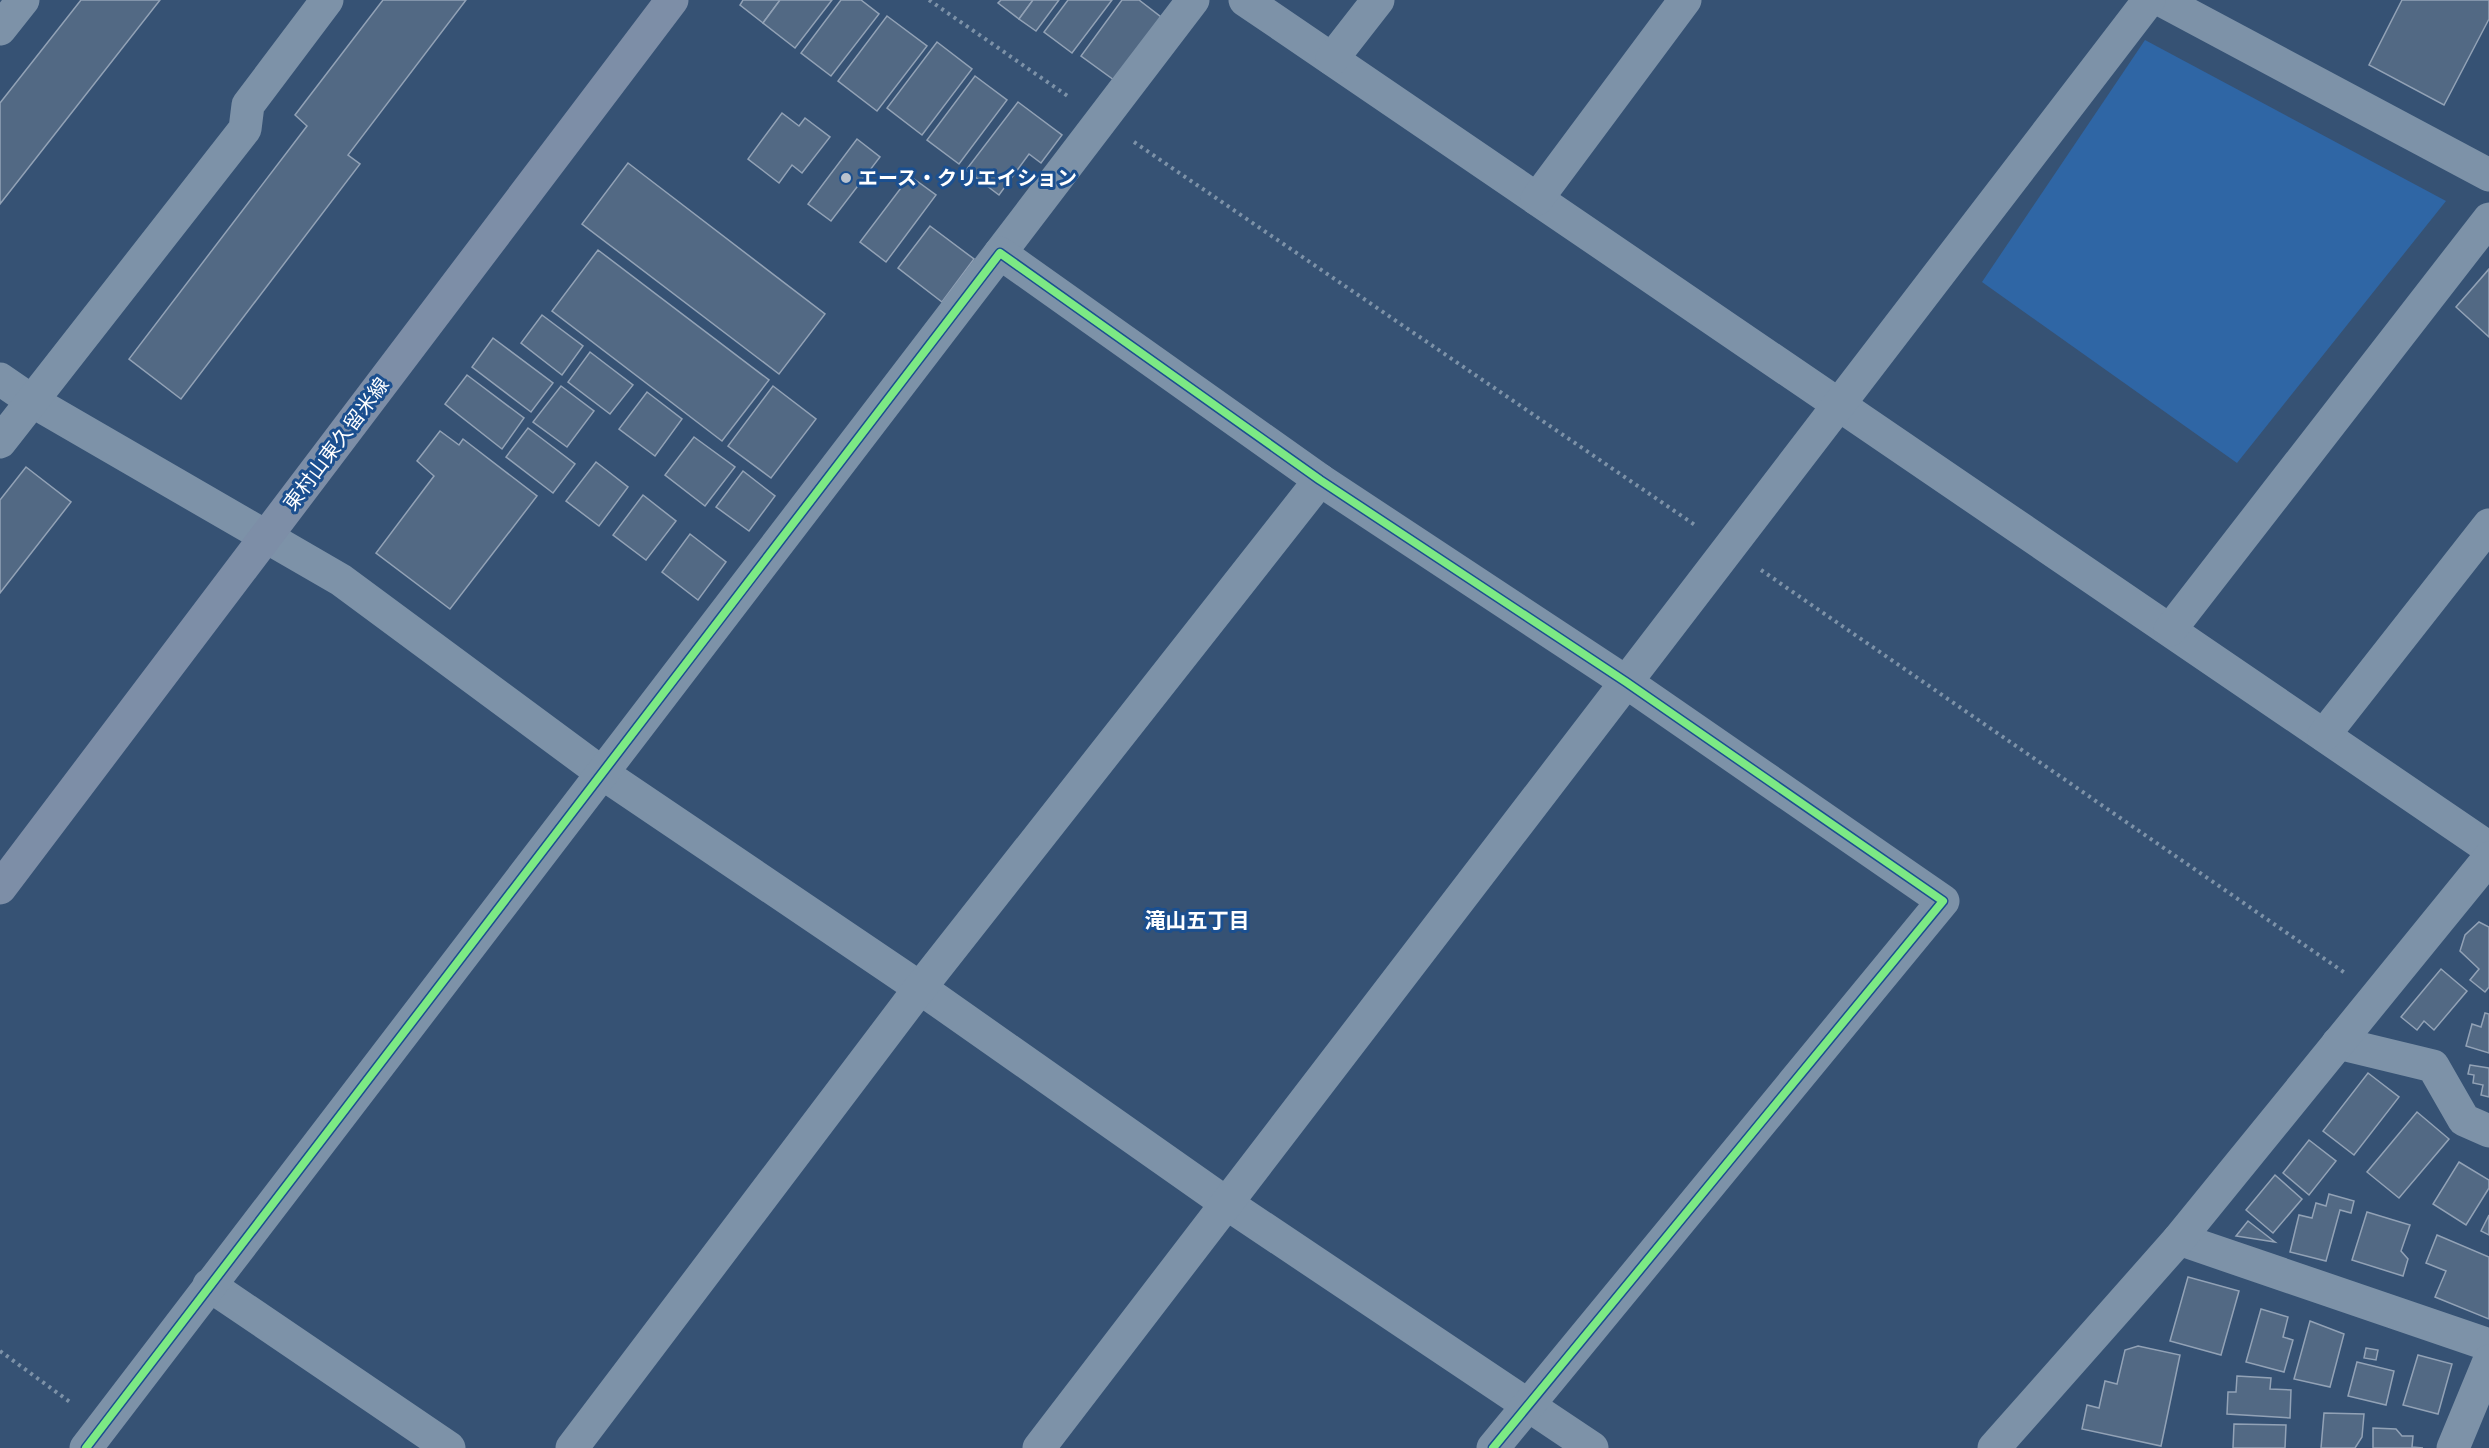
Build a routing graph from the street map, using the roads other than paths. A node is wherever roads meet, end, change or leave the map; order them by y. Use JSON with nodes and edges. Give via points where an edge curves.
{"nodes":[{"id":1,"x":23,"y":0,"type":"edge"},
{"id":2,"x":327,"y":0,"type":"edge"},
{"id":3,"x":672,"y":0,"type":"edge"},
{"id":4,"x":1193,"y":0,"type":"edge"},
{"id":5,"x":1245,"y":0,"type":"edge"},
{"id":6,"x":1378,"y":0,"type":"edge"},
{"id":7,"x":1685,"y":0,"type":"edge"},
{"id":8,"x":2149,"y":0,"type":"edge"},
{"id":9,"x":2161,"y":0,"type":"edge"},
{"id":10,"x":0,"y":29,"type":"edge"},
{"id":11,"x":1332,"y":59,"type":"junction"},
{"id":12,"x":2489,"y":175,"type":"edge"},
{"id":13,"x":1538,"y":199,"type":"junction"},
{"id":14,"x":2489,"y":219,"type":"edge"},
{"id":15,"x":1000,"y":253,"type":"junction"},
{"id":16,"x":0,"y":379,"type":"edge"},
{"id":17,"x":33,"y":401,"type":"junction"},
{"id":18,"x":1839,"y":405,"type":"junction"},
{"id":19,"x":0,"y":442,"type":"edge"},
{"id":20,"x":1320,"y":480,"type":"junction"},
{"id":21,"x":2489,"y":525,"type":"edge"},
{"id":22,"x":267,"y":536,"type":"junction"},
{"id":23,"x":2170,"y":630,"type":"junction"},
{"id":24,"x":1626,"y":682,"type":"junction"},
{"id":25,"x":2324,"y":735,"type":"junction"},
{"id":26,"x":602,"y":773,"type":"junction"},
{"id":27,"x":2489,"y":848,"type":"edge"},
{"id":28,"x":2489,"y":858,"type":"edge"},
{"id":29,"x":0,"y":888,"type":"edge"},
{"id":30,"x":920,"y":988,"type":"junction"},
{"id":31,"x":2338,"y":1043,"type":"junction"},
{"id":32,"x":2489,"y":1131,"type":"edge"},
{"id":33,"x":1226,"y":1203,"type":"junction"},
{"id":34,"x":2179,"y":1239,"type":"junction"},
{"id":35,"x":209,"y":1285,"type":"junction"},
{"id":36,"x":2489,"y":1345,"type":"edge"},
{"id":37,"x":2489,"y":1361,"type":"edge"},
{"id":38,"x":1528,"y":1403,"type":"junction"},
{"id":39,"x":94,"y":1437,"type":"edge"},
{"id":40,"x":449,"y":1448,"type":"edge"},
{"id":41,"x":572,"y":1448,"type":"edge"},
{"id":42,"x":1039,"y":1448,"type":"edge"},
{"id":43,"x":1493,"y":1448,"type":"edge"},
{"id":44,"x":1592,"y":1448,"type":"edge"},
{"id":45,"x":1994,"y":1448,"type":"edge"},
{"id":46,"x":2453,"y":1448,"type":"edge"}],
"edges":[{"from":1,"to":10,"type":"street"},
{"from":2,"to":17,"type":"street","via":[[248,105],[245,129]]},
{"from":3,"to":22,"type":"main road","name":"東村山東久留米線"},
{"from":4,"to":15,"type":"street"},
{"from":5,"to":11,"type":"street"},
{"from":6,"to":11,"type":"street"},
{"from":7,"to":13,"type":"street"},
{"from":8,"to":18,"type":"street"},
{"from":9,"to":12,"type":"street"},
{"from":11,"to":13,"type":"street"},
{"from":13,"to":18,"type":"street"},
{"from":14,"to":23,"type":"street"},
{"from":15,"to":20,"type":"street"},
{"from":15,"to":26,"type":"street"},
{"from":16,"to":17,"type":"street"},
{"from":17,"to":19,"type":"street"},
{"from":17,"to":22,"type":"street"},
{"from":18,"to":23,"type":"street"},
{"from":18,"to":24,"type":"street"},
{"from":20,"to":24,"type":"street"},
{"from":20,"to":30,"type":"street"},
{"from":21,"to":25,"type":"street"},
{"from":22,"to":26,"type":"street","via":[[341,580]]},
{"from":22,"to":29,"type":"main road","name":"東村山東久留米線"},
{"from":23,"to":25,"type":"street"},
{"from":24,"to":33,"type":"street"},
{"from":24,"to":38,"type":"street","via":[[1943,901]]},
{"from":25,"to":27,"type":"street"},
{"from":26,"to":30,"type":"street"},
{"from":26,"to":35,"type":"street"},
{"from":28,"to":31,"type":"street"},
{"from":30,"to":33,"type":"street"},
{"from":30,"to":41,"type":"street"},
{"from":31,"to":32,"type":"street","via":[[2433,1066],[2464,1120]]},
{"from":31,"to":34,"type":"street"},
{"from":33,"to":38,"type":"street"},
{"from":33,"to":42,"type":"street"},
{"from":34,"to":36,"type":"street"},
{"from":34,"to":45,"type":"street"},
{"from":35,"to":39,"type":"street"},
{"from":35,"to":40,"type":"street"},
{"from":37,"to":46,"type":"street"},
{"from":38,"to":43,"type":"street"},
{"from":38,"to":44,"type":"street"}]}
